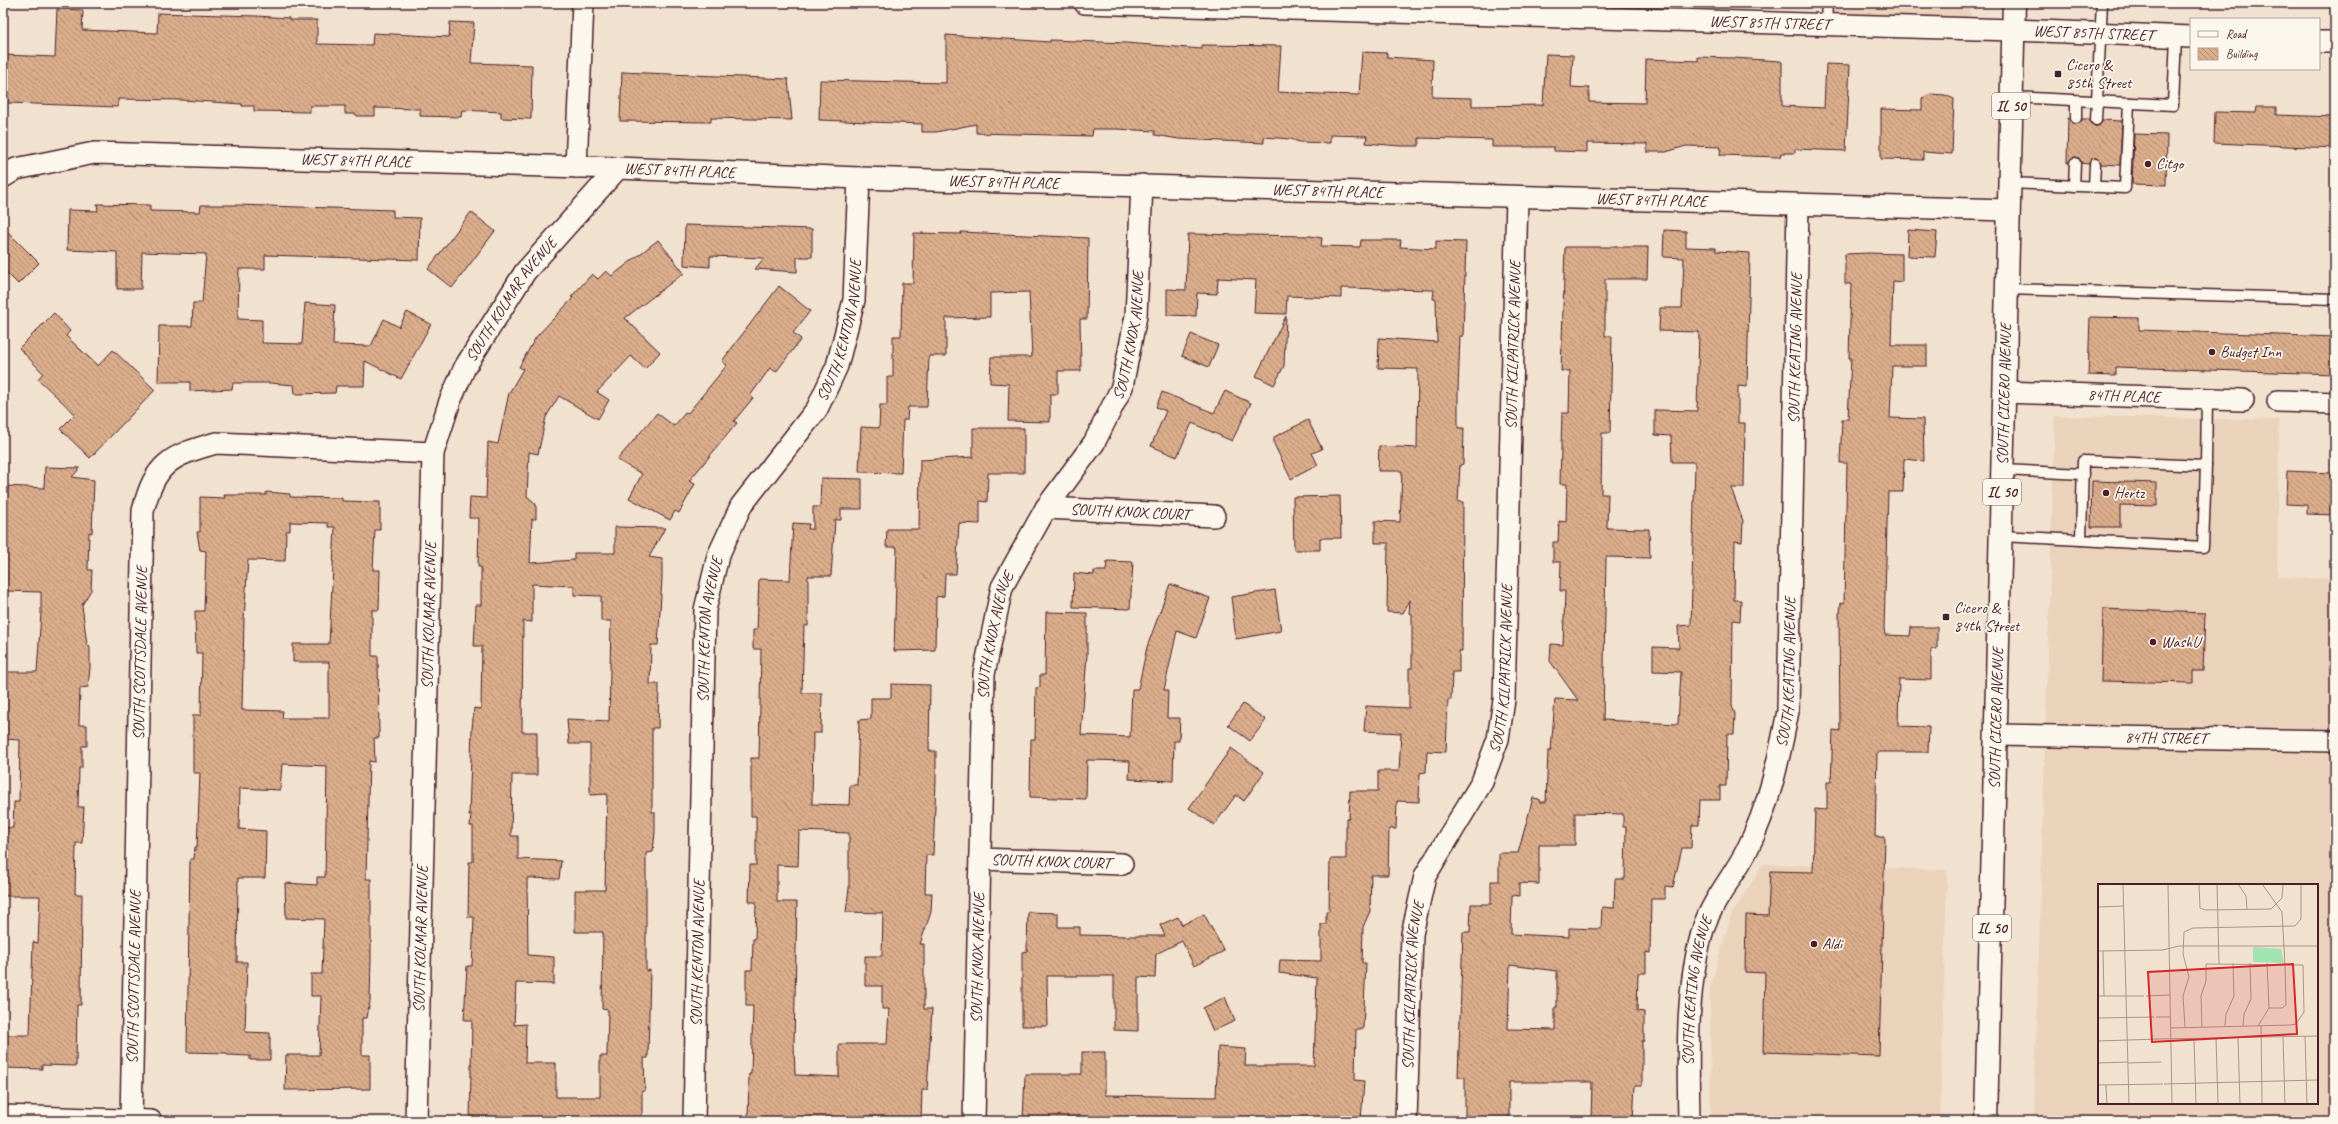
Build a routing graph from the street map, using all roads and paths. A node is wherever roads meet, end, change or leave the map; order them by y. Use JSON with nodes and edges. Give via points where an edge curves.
{"nodes":[{"id":1,"x":583,"y":3,"type":"edge"},
{"id":2,"x":1085,"y":3,"type":"edge"},
{"id":3,"x":1827,"y":3,"type":"edge"},
{"id":4,"x":2014,"y":3,"type":"edge"},
{"id":5,"x":2102,"y":3,"type":"edge"},
{"id":6,"x":1123,"y":4,"type":"edge"},
{"id":7,"x":1301,"y":6,"type":"edge"},
{"id":8,"x":1479,"y":9,"type":"edge"},
{"id":9,"x":1654,"y":11,"type":"edge"},
{"id":10,"x":1826,"y":24,"type":"junction"},
{"id":11,"x":2013,"y":30,"type":"junction"},
{"id":12,"x":2100,"y":33,"type":"junction"},
{"id":13,"x":2184,"y":37,"type":"edge"},
{"id":14,"x":2320,"y":42,"type":"edge"},
{"id":15,"x":2335,"y":42,"type":"edge"},
{"id":16,"x":2012,"y":97,"type":"junction"},
{"id":17,"x":2076,"y":101,"type":"junction"},
{"id":18,"x":2097,"y":102,"type":"junction"},
{"id":19,"x":2130,"y":103,"type":"junction"},
{"id":20,"x":2076,"y":118,"type":"dead end"},
{"id":21,"x":2096,"y":120,"type":"dead end"},
{"id":22,"x":2075,"y":163,"type":"dead end"},
{"id":23,"x":2095,"y":164,"type":"dead end"},
{"id":24,"x":576,"y":167,"type":"junction"},
{"id":25,"x":618,"y":168,"type":"junction"},
{"id":26,"x":3,"y":177,"type":"edge"},
{"id":27,"x":859,"y":178,"type":"junction"},
{"id":28,"x":2009,"y":183,"type":"junction"},
{"id":29,"x":1142,"y":185,"type":"junction"},
{"id":30,"x":2074,"y":186,"type":"junction"},
{"id":31,"x":2094,"y":187,"type":"junction"},
{"id":32,"x":1517,"y":197,"type":"junction"},
{"id":33,"x":1798,"y":206,"type":"junction"},
{"id":34,"x":2008,"y":210,"type":"junction"},
{"id":35,"x":2006,"y":289,"type":"junction"},
{"id":36,"x":2335,"y":299,"type":"edge"},
{"id":37,"x":2004,"y":392,"type":"junction"},
{"id":38,"x":2208,"y":399,"type":"junction"},
{"id":39,"x":2243,"y":400,"type":"dead end"},
{"id":40,"x":2278,"y":401,"type":"dead end"},
{"id":41,"x":2335,"y":403,"type":"edge"},
{"id":42,"x":433,"y":453,"type":"junction"},
{"id":43,"x":2206,"y":466,"type":"junction"},
{"id":44,"x":2003,"y":470,"type":"junction"},
{"id":45,"x":2083,"y":474,"type":"junction"},
{"id":46,"x":1046,"y":508,"type":"junction"},
{"id":47,"x":1214,"y":516,"type":"dead end"},
{"id":48,"x":2001,"y":536,"type":"junction"},
{"id":49,"x":2081,"y":540,"type":"junction"},
{"id":50,"x":1997,"y":735,"type":"junction"},
{"id":51,"x":2335,"y":742,"type":"edge"},
{"id":52,"x":980,"y":859,"type":"junction"},
{"id":53,"x":1122,"y":864,"type":"dead end"},
{"id":54,"x":3,"y":1116,"type":"edge"},
{"id":55,"x":130,"y":1120,"type":"edge"},
{"id":56,"x":151,"y":1121,"type":"edge"},
{"id":57,"x":416,"y":1121,"type":"edge"},
{"id":58,"x":694,"y":1121,"type":"edge"},
{"id":59,"x":974,"y":1121,"type":"edge"},
{"id":60,"x":1406,"y":1121,"type":"edge"},
{"id":61,"x":1689,"y":1121,"type":"edge"},
{"id":62,"x":1986,"y":1121,"type":"edge"}],
"edges":[{"from":1,"to":24,"type":"street"},
{"from":2,"to":6,"type":"street","name":"WEST 85TH STREET"},
{"from":3,"to":10,"type":"lane"},
{"from":4,"to":11,"type":"main road","name":"SOUTH CICERO AVENUE","number":"IL 50"},
{"from":5,"to":12,"type":"lane"},
{"from":6,"to":7,"type":"street","name":"WEST 85TH STREET"},
{"from":7,"to":8,"type":"street","name":"WEST 85TH STREET"},
{"from":8,"to":9,"type":"street","name":"WEST 85TH STREET"},
{"from":9,"to":10,"type":"street","name":"WEST 85TH STREET"},
{"from":10,"to":11,"type":"street","name":"WEST 85TH STREET"},
{"from":11,"to":12,"type":"street","name":"WEST 85TH STREET"},
{"from":11,"to":16,"type":"main road","name":"SOUTH CICERO AVENUE","number":"IL 50"},
{"from":12,"to":13,"type":"street","name":"WEST 85TH STREET"},
{"from":12,"to":18,"type":"lane"},
{"from":13,"to":19,"type":"lane","via":[[2173,105]]},
{"from":14,"to":15,"type":"street"},
{"from":16,"to":17,"type":"lane"},
{"from":16,"to":28,"type":"main road","name":"SOUTH CICERO AVENUE","number":"IL 50"},
{"from":17,"to":18,"type":"lane"},
{"from":17,"to":20,"type":"lane"},
{"from":18,"to":19,"type":"lane"},
{"from":18,"to":21,"type":"lane"},
{"from":19,"to":31,"type":"lane","via":[[2125,188]]},
{"from":22,"to":30,"type":"lane"},
{"from":23,"to":31,"type":"lane"},
{"from":24,"to":25,"type":"street","name":"WEST 84TH PLACE"},
{"from":24,"to":26,"type":"street","name":"WEST 84TH PLACE","via":[[94,153],[16,169]]},
{"from":25,"to":27,"type":"street","name":"WEST 84TH PLACE"},
{"from":25,"to":42,"type":"street","name":"SOUTH KOLMAR AVENUE","via":[[525,272],[465,367],[450,401]]},
{"from":27,"to":29,"type":"street","name":"WEST 84TH PLACE"},
{"from":27,"to":58,"type":"street","name":"SOUTH KENTON AVENUE","via":[[854,300],[837,366],[817,409],[741,506],[718,556],[705,610]]},
{"from":28,"to":30,"type":"lane"},
{"from":28,"to":34,"type":"main road","name":"SOUTH CICERO AVENUE","number":"IL 50"},
{"from":29,"to":32,"type":"street","name":"WEST 84TH PLACE"},
{"from":29,"to":46,"type":"street","name":"SOUTH KNOX AVENUE","via":[[1136,316],[1122,387],[1094,443]]},
{"from":30,"to":31,"type":"lane"},
{"from":32,"to":33,"type":"street","name":"WEST 84TH PLACE"},
{"from":32,"to":60,"type":"street","name":"SOUTH KILPATRICK AVENUE","via":[[1504,700],[1498,739],[1482,782],[1425,876],[1412,934]]},
{"from":33,"to":34,"type":"street","name":"WEST 84TH PLACE"},
{"from":33,"to":61,"type":"street","name":"SOUTH KEATING AVENUE","via":[[1788,711],[1779,760],[1765,808],[1747,849],[1705,924],[1695,964],[1690,1013]]},
{"from":34,"to":35,"type":"main road","name":"SOUTH CICERO AVENUE","number":"IL 50"},
{"from":35,"to":36,"type":"lane"},
{"from":35,"to":37,"type":"main road","name":"SOUTH CICERO AVENUE","number":"IL 50"},
{"from":37,"to":38,"type":"street","name":"84TH PLACE"},
{"from":37,"to":44,"type":"main road","name":"SOUTH CICERO AVENUE","number":"IL 50"},
{"from":38,"to":39,"type":"street","name":"84TH PLACE"},
{"from":38,"to":43,"type":"lane"},
{"from":40,"to":41,"type":"street"},
{"from":42,"to":55,"type":"street","name":"SOUTH SCOTTSDALE AVENUE","via":[[216,443],[191,450],[166,462],[149,488],[143,511]]},
{"from":42,"to":57,"type":"street","name":"SOUTH KOLMAR AVENUE"},
{"from":43,"to":45,"type":"lane","via":[[2083,461]]},
{"from":43,"to":49,"type":"lane","via":[[2203,547]]},
{"from":44,"to":45,"type":"lane"},
{"from":44,"to":48,"type":"main road","name":"SOUTH CICERO AVENUE","number":"IL 50"},
{"from":45,"to":49,"type":"lane"},
{"from":46,"to":47,"type":"street","name":"SOUTH KNOX COURT"},
{"from":46,"to":52,"type":"street","name":"SOUTH KNOX AVENUE","via":[[1002,587],[984,674]]},
{"from":48,"to":49,"type":"lane"},
{"from":48,"to":50,"type":"main road","name":"SOUTH CICERO AVENUE","number":"IL 50"},
{"from":50,"to":51,"type":"street","name":"84TH STREET"},
{"from":50,"to":62,"type":"main road","name":"SOUTH CICERO AVENUE","number":"IL 50"},
{"from":52,"to":53,"type":"street","name":"SOUTH KNOX COURT"},
{"from":52,"to":59,"type":"street","name":"SOUTH KNOX AVENUE"},
{"from":54,"to":55,"type":"street"},
{"from":55,"to":56,"type":"street"}]}
